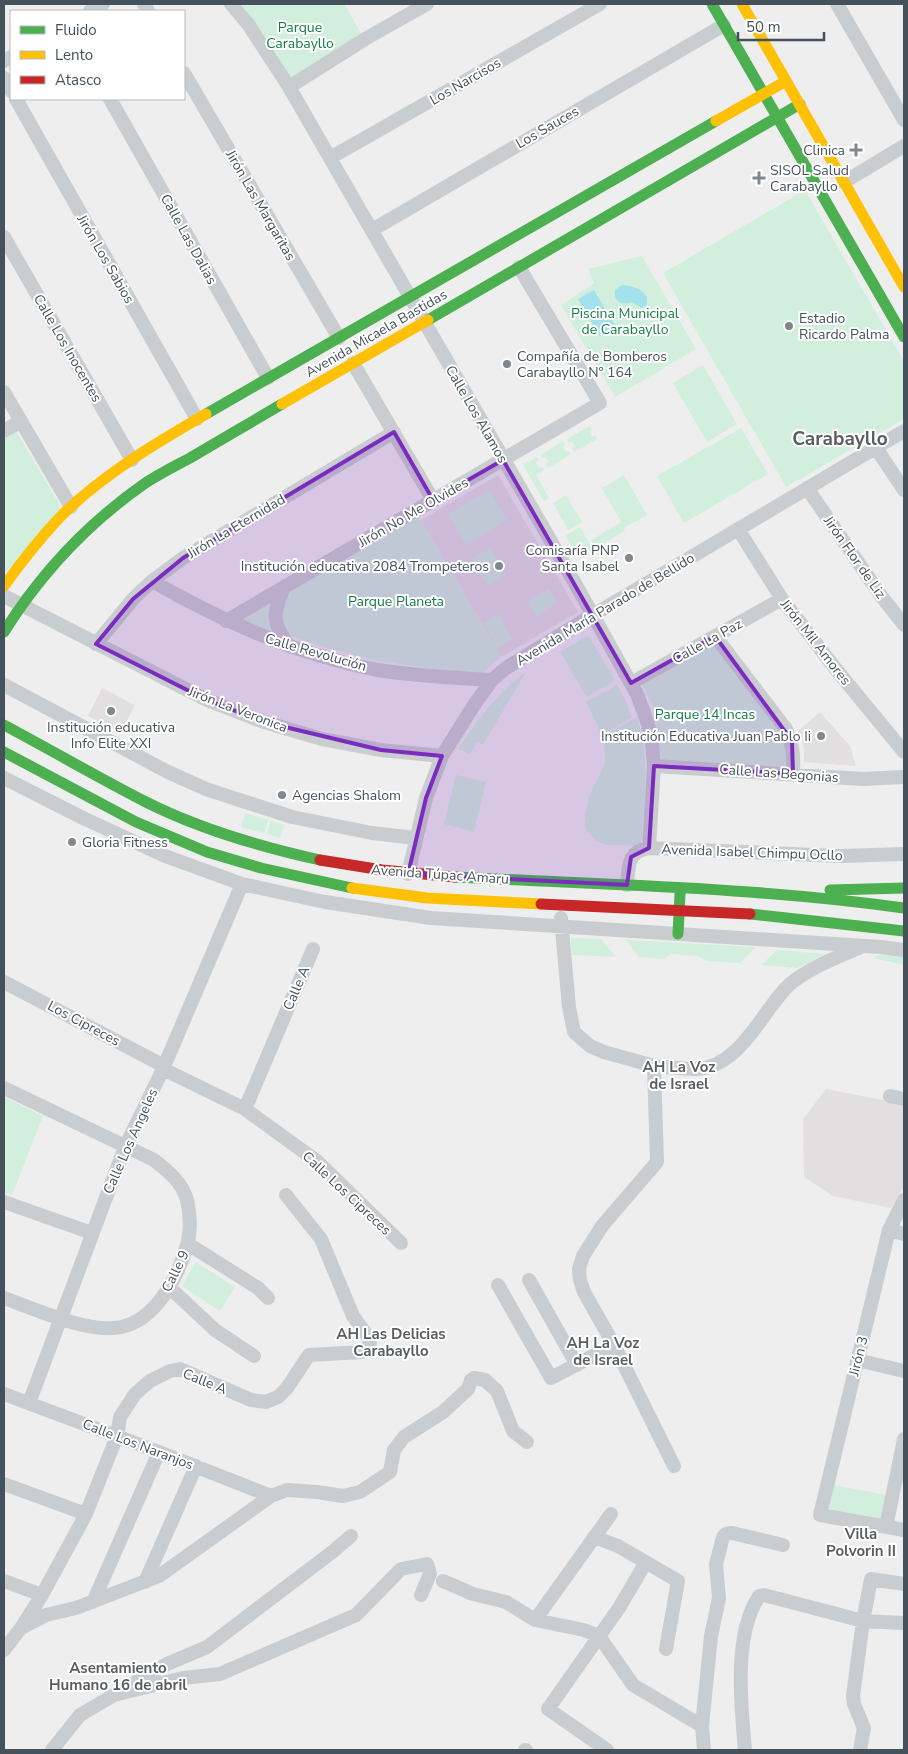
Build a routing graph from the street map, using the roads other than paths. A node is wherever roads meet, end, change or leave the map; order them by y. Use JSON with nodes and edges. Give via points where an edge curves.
{"nodes":[{"id":1,"x":103,"y":4,"type":"edge"},
{"id":2,"x":231,"y":4,"type":"edge"},
{"id":3,"x":427,"y":4,"type":"edge"},
{"id":4,"x":600,"y":4,"type":"edge"},
{"id":5,"x":712,"y":4,"type":"edge"},
{"id":6,"x":742,"y":4,"type":"edge"},
{"id":7,"x":836,"y":4,"type":"edge"},
{"id":8,"x":92,"y":10,"type":"edge"},
{"id":9,"x":724,"y":25,"type":"junction"},
{"id":10,"x":185,"y":74,"type":"edge"},
{"id":11,"x":4,"y":78,"type":"edge"},
{"id":12,"x":786,"y":81,"type":"junction"},
{"id":13,"x":289,"y":87,"type":"junction"},
{"id":14,"x":10,"y":89,"type":"edge"},
{"id":15,"x":764,"y":94,"type":"junction"},
{"id":16,"x":17,"y":100,"type":"edge"},
{"id":17,"x":111,"y":100,"type":"edge"},
{"id":18,"x":800,"y":104,"type":"junction"},
{"id":19,"x":777,"y":118,"type":"junction"},
{"id":20,"x":904,"y":120,"type":"edge"},
{"id":21,"x":904,"y":146,"type":"edge"},
{"id":22,"x":330,"y":158,"type":"junction"},
{"id":23,"x":844,"y":182,"type":"junction"},
{"id":24,"x":372,"y":230,"type":"junction"},
{"id":25,"x":4,"y":237,"type":"edge"},
{"id":26,"x":519,"y":267,"type":"junction"},
{"id":27,"x":904,"y":286,"type":"edge"},
{"id":28,"x":410,"y":297,"type":"junction"},
{"id":29,"x":424,"y":322,"type":"junction"},
{"id":30,"x":904,"y":337,"type":"edge"},
{"id":31,"x":339,"y":338,"type":"junction"},
{"id":32,"x":354,"y":363,"type":"junction"},
{"id":33,"x":268,"y":378,"type":"junction"},
{"id":34,"x":4,"y":392,"type":"edge"},
{"id":35,"x":197,"y":419,"type":"junction"},
{"id":36,"x":21,"y":420,"type":"junction"},
{"id":37,"x":4,"y":430,"type":"edge"},
{"id":38,"x":904,"y":431,"type":"edge"},
{"id":39,"x":394,"y":432,"type":"junction"},
{"id":40,"x":876,"y":448,"type":"junction"},
{"id":41,"x":132,"y":460,"type":"junction"},
{"id":42,"x":503,"y":460,"type":"junction"},
{"id":43,"x":807,"y":488,"type":"junction"},
{"id":44,"x":904,"y":490,"type":"edge"},
{"id":45,"x":433,"y":500,"type":"junction"},
{"id":46,"x":71,"y":507,"type":"junction"},
{"id":47,"x":738,"y":529,"type":"junction"},
{"id":48,"x":152,"y":581,"type":"junction"},
{"id":49,"x":4,"y":586,"type":"edge"},
{"id":50,"x":284,"y":588,"type":"junction"},
{"id":51,"x":4,"y":596,"type":"edge"},
{"id":52,"x":782,"y":599,"type":"junction"},
{"id":53,"x":21,"y":606,"type":"junction"},
{"id":54,"x":593,"y":615,"type":"junction"},
{"id":55,"x":226,"y":621,"type":"junction"},
{"id":56,"x":904,"y":625,"type":"edge"},
{"id":57,"x":4,"y":632,"type":"edge"},
{"id":58,"x":715,"y":636,"type":"junction"},
{"id":59,"x":96,"y":644,"type":"junction"},
{"id":60,"x":289,"y":646,"type":"junction"},
{"id":61,"x":492,"y":680,"type":"junction"},
{"id":62,"x":632,"y":683,"type":"junction"},
{"id":63,"x":4,"y":685,"type":"edge"},
{"id":64,"x":4,"y":725,"type":"edge"},
{"id":65,"x":903,"y":750,"type":"edge"},
{"id":66,"x":4,"y":752,"type":"edge"},
{"id":67,"x":442,"y":756,"type":"junction"},
{"id":68,"x":654,"y":766,"type":"junction"},
{"id":69,"x":904,"y":771,"type":"edge"},
{"id":70,"x":793,"y":774,"type":"junction"},
{"id":71,"x":904,"y":777,"type":"edge"},
{"id":72,"x":4,"y":778,"type":"edge"},
{"id":73,"x":416,"y":838,"type":"junction"},
{"id":74,"x":649,"y":848,"type":"junction"},
{"id":75,"x":207,"y":852,"type":"junction"},
{"id":76,"x":904,"y":854,"type":"edge"},
{"id":77,"x":408,"y":874,"type":"junction"},
{"id":78,"x":228,"y":879,"type":"junction"},
{"id":79,"x":242,"y":884,"type":"junction"},
{"id":80,"x":627,"y":885,"type":"junction"},
{"id":81,"x":680,"y":887,"type":"junction"},
{"id":82,"x":904,"y":888,"type":"edge"},
{"id":83,"x":766,"y":891,"type":"junction"},
{"id":84,"x":380,"y":893,"type":"junction"},
{"id":85,"x":561,"y":905,"type":"junction"},
{"id":86,"x":904,"y":908,"type":"edge"},
{"id":87,"x":377,"y":910,"type":"junction"},
{"id":88,"x":679,"y":911,"type":"junction"},
{"id":89,"x":562,"y":927,"type":"junction"},
{"id":90,"x":904,"y":931,"type":"edge"},
{"id":91,"x":678,"y":934,"type":"junction"},
{"id":92,"x":864,"y":946,"type":"junction"},
{"id":93,"x":313,"y":949,"type":"dead end"},
{"id":94,"x":904,"y":950,"type":"edge"},
{"id":95,"x":4,"y":982,"type":"edge"},
{"id":96,"x":654,"y":1066,"type":"junction"},
{"id":97,"x":164,"y":1068,"type":"junction"},
{"id":98,"x":4,"y":1088,"type":"edge"},
{"id":99,"x":890,"y":1096,"type":"dead end"},
{"id":100,"x":904,"y":1099,"type":"edge"},
{"id":101,"x":245,"y":1109,"type":"junction"},
{"id":102,"x":125,"y":1147,"type":"junction"},
{"id":103,"x":286,"y":1195,"type":"dead end"},
{"id":104,"x":904,"y":1200,"type":"edge"},
{"id":105,"x":4,"y":1202,"type":"edge"},
{"id":106,"x":889,"y":1230,"type":"junction"},
{"id":107,"x":92,"y":1233,"type":"junction"},
{"id":108,"x":904,"y":1234,"type":"edge"},
{"id":109,"x":188,"y":1244,"type":"junction"},
{"id":110,"x":400,"y":1244,"type":"dead end"},
{"id":111,"x":529,"y":1280,"type":"dead end"},
{"id":112,"x":498,"y":1285,"type":"dead end"},
{"id":113,"x":169,"y":1287,"type":"junction"},
{"id":114,"x":4,"y":1298,"type":"edge"},
{"id":115,"x":268,"y":1298,"type":"dead end"},
{"id":116,"x":62,"y":1318,"type":"junction"},
{"id":117,"x":614,"y":1345,"type":"junction"},
{"id":118,"x":254,"y":1356,"type":"dead end"},
{"id":119,"x":856,"y":1360,"type":"junction"},
{"id":120,"x":577,"y":1365,"type":"junction"},
{"id":121,"x":904,"y":1372,"type":"edge"},
{"id":122,"x":4,"y":1394,"type":"edge"},
{"id":123,"x":29,"y":1403,"type":"junction"},
{"id":124,"x":117,"y":1436,"type":"junction"},
{"id":125,"x":904,"y":1439,"type":"edge"},
{"id":126,"x":527,"y":1442,"type":"dead end"},
{"id":127,"x":159,"y":1452,"type":"junction"},
{"id":128,"x":196,"y":1466,"type":"junction"},
{"id":129,"x":674,"y":1466,"type":"dead end"},
{"id":130,"x":4,"y":1484,"type":"edge"},
{"id":131,"x":271,"y":1496,"type":"junction"},
{"id":132,"x":86,"y":1514,"type":"junction"},
{"id":133,"x":611,"y":1514,"type":"dead end"},
{"id":134,"x":886,"y":1527,"type":"junction"},
{"id":135,"x":904,"y":1530,"type":"edge"},
{"id":136,"x":351,"y":1536,"type":"dead end"},
{"id":137,"x":594,"y":1537,"type":"junction"},
{"id":138,"x":783,"y":1545,"type":"dead end"},
{"id":139,"x":646,"y":1562,"type":"junction"},
{"id":140,"x":4,"y":1581,"type":"edge"},
{"id":141,"x":442,"y":1581,"type":"dead end"},
{"id":142,"x":145,"y":1582,"type":"junction"},
{"id":143,"x":904,"y":1584,"type":"edge"},
{"id":144,"x":42,"y":1595,"type":"junction"},
{"id":145,"x":420,"y":1595,"type":"dead end"},
{"id":146,"x":93,"y":1602,"type":"junction"},
{"id":147,"x":536,"y":1620,"type":"junction"},
{"id":148,"x":863,"y":1621,"type":"junction"},
{"id":149,"x":904,"y":1623,"type":"edge"},
{"id":150,"x":21,"y":1628,"type":"junction"},
{"id":151,"x":599,"y":1636,"type":"junction"},
{"id":152,"x":666,"y":1649,"type":"dead end"},
{"id":153,"x":4,"y":1650,"type":"edge"},
{"id":154,"x":114,"y":1695,"type":"junction"},
{"id":155,"x":702,"y":1726,"type":"junction"},
{"id":156,"x":52,"y":1750,"type":"edge"},
{"id":157,"x":607,"y":1750,"type":"edge"},
{"id":158,"x":704,"y":1750,"type":"edge"},
{"id":159,"x":745,"y":1750,"type":"edge"},
{"id":160,"x":860,"y":1750,"type":"edge"}],
"edges":[{"from":1,"to":8,"type":"street"},
{"from":2,"to":13,"type":"street","name":"Calle Los Alamos"},
{"from":3,"to":13,"type":"street"},
{"from":4,"to":22,"type":"street","name":"Los Narcisos"},
{"from":5,"to":9,"type":"main road"},
{"from":6,"to":12,"type":"main road"},
{"from":7,"to":20,"type":"street"},
{"from":9,"to":15,"type":"main road"},
{"from":9,"to":24,"type":"street","name":"Los Sauces"},
{"from":10,"to":31,"type":"street","name":"Jirón Las Margaritas"},
{"from":11,"to":14,"type":"street"},
{"from":12,"to":15,"type":"main road","name":"Avenida Micaela Bastidas"},
{"from":12,"to":18,"type":"main road"},
{"from":13,"to":22,"type":"street","name":"Calle Los Alamos"},
{"from":15,"to":19,"type":"main road"},
{"from":15,"to":28,"type":"main road","name":"Avenida Micaela Bastidas"},
{"from":16,"to":35,"type":"street","name":"Jirón Los Sabios"},
{"from":17,"to":33,"type":"street","name":"Calle Las Dalias"},
{"from":18,"to":19,"type":"main road","name":"Avenida Micaela Bastidas"},
{"from":18,"to":23,"type":"main road"},
{"from":19,"to":26,"type":"main road","name":"Avenida Micaela Bastidas"},
{"from":19,"to":30,"type":"main road"},
{"from":21,"to":23,"type":"street"},
{"from":22,"to":24,"type":"street","name":"Calle Los Alamos"},
{"from":23,"to":27,"type":"main road"},
{"from":24,"to":28,"type":"street","name":"Calle Los Alamos"},
{"from":25,"to":41,"type":"street","name":"Calle Los Inocentes"},
{"from":26,"to":29,"type":"main road","name":"Avenida Micaela Bastidas"},
{"from":26,"to":42,"type":"street","name":"Jirón No Me Olvides","via":[[600,403]]},
{"from":28,"to":29,"type":"street","name":"Calle Los Alamos"},
{"from":28,"to":31,"type":"main road","name":"Avenida Micaela Bastidas"},
{"from":29,"to":32,"type":"main road","name":"Avenida Micaela Bastidas"},
{"from":29,"to":42,"type":"street","name":"Calle Los Alamos"},
{"from":31,"to":33,"type":"main road","name":"Avenida Micaela Bastidas"},
{"from":32,"to":39,"type":"street"},
{"from":32,"to":53,"type":"main road","name":"Avenida Micaela Bastidas","via":[[116,503],[53,564]]},
{"from":33,"to":35,"type":"main road","name":"Avenida Micaela Bastidas"},
{"from":34,"to":36,"type":"street"},
{"from":35,"to":41,"type":"main road","name":"Avenida Micaela Bastidas"},
{"from":36,"to":37,"type":"street"},
{"from":36,"to":46,"type":"street"},
{"from":38,"to":40,"type":"street","name":"Avenida María Parado de Bellido"},
{"from":39,"to":45,"type":"street"},
{"from":39,"to":48,"type":"street","name":"Jirón La Eternidad","via":[[212,540]]},
{"from":40,"to":43,"type":"street","name":"Avenida María Parado de Bellido"},
{"from":40,"to":44,"type":"street"},
{"from":41,"to":46,"type":"main road","name":"Avenida Micaela Bastidas"},
{"from":42,"to":45,"type":"street","name":"Jirón No Me Olvides"},
{"from":42,"to":54,"type":"street","name":"Calle Los Alamos"},
{"from":43,"to":47,"type":"street","name":"Avenida María Parado de Bellido"},
{"from":43,"to":56,"type":"street","name":"Jirón Flor de Liz"},
{"from":45,"to":50,"type":"street","name":"Jirón No Me Olvides"},
{"from":46,"to":49,"type":"main road","name":"Avenida Micaela Bastidas"},
{"from":47,"to":52,"type":"street","name":"Jirón Mil Amores"},
{"from":47,"to":54,"type":"street","name":"Avenida María Parado de Bellido"},
{"from":48,"to":55,"type":"street","name":"Calle Revolución"},
{"from":48,"to":59,"type":"street","name":"Jirón La Eternidad"},
{"from":50,"to":55,"type":"street","name":"Jirón No Me Olvides"},
{"from":50,"to":60,"type":"street","via":[[275,614],[280,635]]},
{"from":51,"to":53,"type":"street","name":"Jirón La Veronica"},
{"from":52,"to":58,"type":"street","name":"Calle La Paz"},
{"from":52,"to":65,"type":"street","name":"Jirón Mil Amores"},
{"from":53,"to":57,"type":"main road","name":"Avenida Micaela Bastidas"},
{"from":53,"to":59,"type":"street","name":"Jirón La Veronica"},
{"from":54,"to":61,"type":"street","name":"Avenida María Parado de Bellido","via":[[506,668]]},
{"from":54,"to":62,"type":"street","name":"Calle Los Alamos"},
{"from":55,"to":60,"type":"street","name":"Calle Revolución"},
{"from":58,"to":62,"type":"street","name":"Calle La Paz"},
{"from":58,"to":70,"type":"street","via":[[786,728],[792,741]]},
{"from":59,"to":67,"type":"street","name":"Jirón La Veronica","via":[[207,700],[264,722],[322,739],[381,750]]},
{"from":60,"to":61,"type":"street","name":"Calle Revolución","via":[[378,670],[435,678]]},
{"from":61,"to":67,"type":"street","name":"Avenida María Parado de Bellido"},
{"from":62,"to":68,"type":"street","name":"Calle Los Alamos","via":[[648,724]]},
{"from":63,"to":73,"type":"street","via":[[206,789],[292,817]]},
{"from":64,"to":77,"type":"main road","name":"Avenida Túpac Amaru","via":[[145,802],[192,822],[313,858]]},
{"from":65,"to":69,"type":"street","name":"Jirón Mil Amores"},
{"from":66,"to":75,"type":"main road","name":"Avenida Túpac Amaru","via":[[136,822]]},
{"from":67,"to":73,"type":"street","name":"Avenida María Parado de Bellido","via":[[426,798]]},
{"from":68,"to":70,"type":"street","name":"Calle Las Begonias"},
{"from":68,"to":74,"type":"street","name":"Calle Los Alamos"},
{"from":70,"to":71,"type":"street","name":"Calle Las Begonias"},
{"from":72,"to":78,"type":"street","via":[[129,840]]},
{"from":73,"to":77,"type":"street","name":"Avenida María Parado de Bellido"},
{"from":74,"to":76,"type":"street","name":"Avenida Isabel Chimpu Ocllo","via":[[841,856]]},
{"from":74,"to":80,"type":"street","name":"Avenida Isabel Chimpu Ocllo","via":[[638,850],[631,857]]},
{"from":75,"to":78,"type":"main road"},
{"from":75,"to":84,"type":"main road","name":"Avenida Túpac Amaru","via":[[270,870]]},
{"from":77,"to":80,"type":"main road","name":"Avenida Túpac Amaru"},
{"from":78,"to":79,"type":"street"},
{"from":79,"to":87,"type":"street"},
{"from":79,"to":97,"type":"street","name":"Calle Los Angeles"},
{"from":80,"to":81,"type":"main road","name":"Avenida Túpac Amaru"},
{"from":81,"to":83,"type":"main road","name":"Avenida Túpac Amaru"},
{"from":81,"to":88,"type":"main road"},
{"from":82,"to":83,"type":"main road"},
{"from":83,"to":86,"type":"main road","name":"Avenida Túpac Amaru"},
{"from":84,"to":85,"type":"main road","name":"Avenida Túpac Amaru"},
{"from":84,"to":87,"type":"main road"},
{"from":85,"to":88,"type":"main road","name":"Avenida Túpac Amaru"},
{"from":85,"to":89,"type":"street"},
{"from":87,"to":89,"type":"street","via":[[431,918]]},
{"from":88,"to":90,"type":"main road","name":"Avenida Túpac Amaru","via":[[763,915]]},
{"from":88,"to":91,"type":"main road"},
{"from":89,"to":91,"type":"street"},
{"from":89,"to":96,"type":"street","via":[[568,1007],[574,1032],[590,1046],[604,1052]]},
{"from":91,"to":92,"type":"street"},
{"from":92,"to":94,"type":"street"},
{"from":92,"to":96,"type":"street","via":[[835,957],[793,981],[750,1035],[716,1064],[697,1069]]},
{"from":93,"to":101,"type":"street","name":"Calle A"},
{"from":95,"to":97,"type":"street","name":"Los Cipreces"},
{"from":96,"to":117,"type":"street","via":[[657,1162],[602,1226],[583,1256],[579,1269],[584,1292]]},
{"from":97,"to":101,"type":"street","name":"Calle Los Cipreces"},
{"from":97,"to":102,"type":"street","name":"Calle Los Angeles"},
{"from":98,"to":102,"type":"street","name":"Calle 9"},
{"from":99,"to":100,"type":"street"},
{"from":101,"to":110,"type":"street","name":"Calle Los Cipreces","via":[[318,1162]]},
{"from":102,"to":107,"type":"street","name":"Calle Los Angeles"},
{"from":102,"to":109,"type":"street","name":"Calle 9","via":[[154,1160],[180,1184],[189,1214]]},
{"from":103,"to":124,"type":"street","name":"Calle A","via":[[321,1239],[354,1316],[369,1338],[367,1349],[363,1352],[308,1355],[287,1388],[266,1402],[251,1400],[180,1369],[170,1371],[150,1381],[135,1394],[120,1417]]},
{"from":104,"to":106,"type":"street","name":"Jirón 3"},
{"from":105,"to":107,"type":"street"},
{"from":106,"to":108,"type":"street"},
{"from":106,"to":119,"type":"street","name":"Jirón 3"},
{"from":107,"to":116,"type":"street","name":"Calle Los Angeles"},
{"from":109,"to":113,"type":"street","name":"Calle 9"},
{"from":109,"to":115,"type":"street","via":[[258,1288]]},
{"from":111,"to":120,"type":"street"},
{"from":112,"to":120,"type":"street","via":[[551,1378]]},
{"from":113,"to":116,"type":"street","name":"Calle 9","via":[[146,1315],[121,1327],[92,1327]]},
{"from":113,"to":118,"type":"street","via":[[215,1330]]},
{"from":114,"to":116,"type":"street","name":"Calle 9"},
{"from":116,"to":123,"type":"street","name":"Calle Los Angeles"},
{"from":117,"to":120,"type":"street"},
{"from":117,"to":129,"type":"street"},
{"from":119,"to":121,"type":"street"},
{"from":119,"to":134,"type":"street","name":"Jirón 3","via":[[820,1515]]},
{"from":122,"to":123,"type":"street","name":"Calle Los Naranjos"},
{"from":123,"to":124,"type":"street","name":"Calle Los Naranjos"},
{"from":124,"to":127,"type":"street","name":"Calle Los Naranjos"},
{"from":124,"to":132,"type":"street","name":"Calle A"},
{"from":125,"to":134,"type":"street"},
{"from":126,"to":131,"type":"street","via":[[513,1431],[498,1392],[485,1380],[474,1378],[468,1389],[443,1412],[404,1438],[394,1450],[390,1472],[360,1492],[343,1496],[287,1490]]},
{"from":127,"to":128,"type":"street","name":"Calle Los Naranjos"},
{"from":127,"to":146,"type":"street"},
{"from":128,"to":131,"type":"street","name":"Calle Los Naranjos"},
{"from":128,"to":142,"type":"street"},
{"from":130,"to":132,"type":"street"},
{"from":131,"to":142,"type":"street","via":[[159,1576]]},
{"from":132,"to":144,"type":"street","name":"Calle A"},
{"from":133,"to":137,"type":"street"},
{"from":134,"to":135,"type":"street"},
{"from":136,"to":154,"type":"street","via":[[206,1648],[167,1664]]},
{"from":137,"to":139,"type":"street"},
{"from":137,"to":147,"type":"street"},
{"from":138,"to":155,"type":"street","via":[[732,1533],[723,1537],[716,1564],[719,1598],[711,1636]]},
{"from":139,"to":151,"type":"street"},
{"from":139,"to":152,"type":"street","via":[[678,1581]]},
{"from":140,"to":144,"type":"street"},
{"from":141,"to":147,"type":"street","via":[[473,1594],[506,1602]]},
{"from":142,"to":146,"type":"street"},
{"from":143,"to":148,"type":"street","via":[[871,1579]]},
{"from":144,"to":150,"type":"street","name":"Calle A"},
{"from":145,"to":154,"type":"street","via":[[430,1574],[427,1564],[401,1568],[356,1615],[220,1674],[183,1678]]},
{"from":146,"to":150,"type":"street","via":[[46,1615]]},
{"from":147,"to":151,"type":"street"},
{"from":148,"to":149,"type":"street"},
{"from":148,"to":159,"type":"street","via":[[759,1596],[747,1619],[744,1636],[740,1688]]},
{"from":148,"to":160,"type":"street","via":[[853,1696],[864,1728]]},
{"from":150,"to":153,"type":"street","name":"Calle A"},
{"from":151,"to":155,"type":"street","via":[[633,1685]]},
{"from":151,"to":157,"type":"street","via":[[548,1709]]},
{"from":154,"to":156,"type":"street","via":[[80,1715]]},
{"from":155,"to":158,"type":"street"}]}
